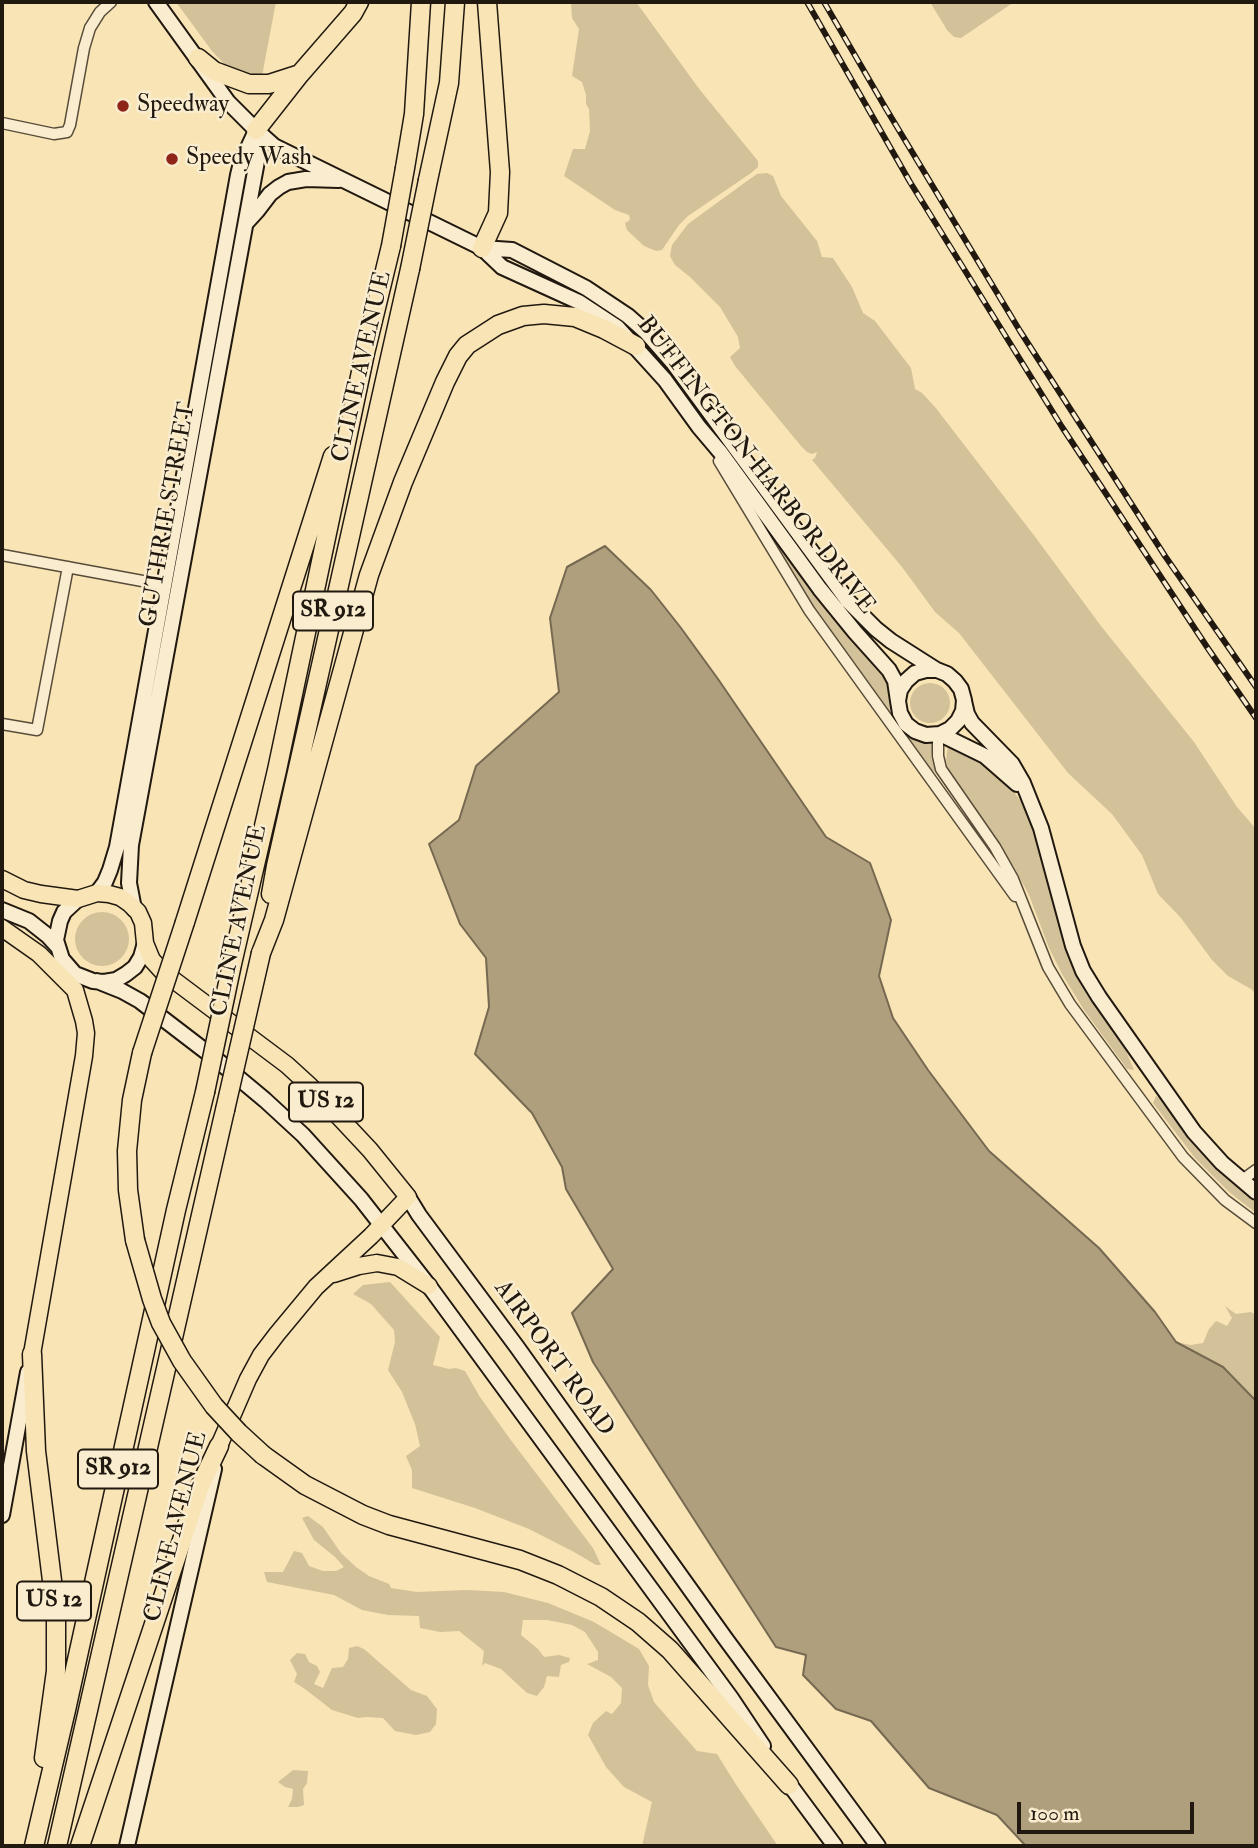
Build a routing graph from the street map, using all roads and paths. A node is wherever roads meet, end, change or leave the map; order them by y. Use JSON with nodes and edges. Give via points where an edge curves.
{"nodes":[{"id":1,"x":111,"y":2,"type":"edge"},
{"id":2,"x":156,"y":2,"type":"edge"},
{"id":3,"x":359,"y":2,"type":"edge"},
{"id":4,"x":421,"y":2,"type":"edge"},
{"id":5,"x":455,"y":2,"type":"edge"},
{"id":6,"x":487,"y":2,"type":"edge"},
{"id":7,"x":198,"y":58,"type":"junction"},
{"id":8,"x":300,"y":74,"type":"junction"},
{"id":9,"x":2,"y":123,"type":"edge"},
{"id":10,"x":256,"y":130,"type":"junction"},
{"id":11,"x":346,"y":181,"type":"junction"},
{"id":12,"x":246,"y":223,"type":"junction"},
{"id":13,"x":482,"y":248,"type":"junction"},
{"id":14,"x":219,"y":329,"type":"junction"},
{"id":15,"x":636,"y":346,"type":"junction"},
{"id":16,"x":365,"y":353,"type":"junction"},
{"id":17,"x":699,"y":427,"type":"junction"},
{"id":18,"x":2,"y":555,"type":"edge"},
{"id":19,"x":68,"y":567,"type":"junction"},
{"id":20,"x":164,"y":585,"type":"junction"},
{"id":21,"x":937,"y":670,"type":"junction"},
{"id":22,"x":964,"y":700,"type":"junction"},
{"id":23,"x":898,"y":701,"type":"junction"},
{"id":24,"x":2,"y":724,"type":"edge"},
{"id":25,"x":939,"y":734,"type":"junction"},
{"id":26,"x":1032,"y":803,"type":"junction"},
{"id":27,"x":2,"y":879,"type":"edge"},
{"id":28,"x":97,"y":893,"type":"junction"},
{"id":29,"x":79,"y":899,"type":"junction"},
{"id":30,"x":134,"y":909,"type":"junction"},
{"id":31,"x":2,"y":910,"type":"edge"},
{"id":32,"x":1027,"y":914,"type":"junction"},
{"id":33,"x":2,"y":929,"type":"edge"},
{"id":34,"x":145,"y":943,"type":"junction"},
{"id":35,"x":60,"y":953,"type":"junction"},
{"id":36,"x":261,"y":953,"type":"junction"},
{"id":37,"x":97,"y":981,"type":"junction"},
{"id":38,"x":75,"y":990,"type":"junction"},
{"id":39,"x":1256,"y":1170,"type":"edge"},
{"id":40,"x":1242,"y":1180,"type":"junction"},
{"id":41,"x":1256,"y":1192,"type":"edge"},
{"id":42,"x":408,"y":1197,"type":"junction"},
{"id":43,"x":1256,"y":1223,"type":"edge"},
{"id":44,"x":382,"y":1225,"type":"junction"},
{"id":45,"x":329,"y":1276,"type":"junction"},
{"id":46,"x":429,"y":1286,"type":"junction"},
{"id":47,"x":32,"y":1354,"type":"junction"},
{"id":48,"x":219,"y":1446,"type":"junction"},
{"id":49,"x":2,"y":1515,"type":"edge"},
{"id":50,"x":789,"y":1785,"type":"junction"},
{"id":51,"x":29,"y":1846,"type":"edge"},
{"id":52,"x":34,"y":1846,"type":"edge"},
{"id":53,"x":57,"y":1846,"type":"edge"},
{"id":54,"x":80,"y":1846,"type":"edge"},
{"id":55,"x":127,"y":1846,"type":"edge"},
{"id":56,"x":835,"y":1846,"type":"edge"},
{"id":57,"x":878,"y":1846,"type":"edge"}],
"edges":[{"from":1,"to":9,"type":"street","via":[[90,28],[67,131],[54,134]]},
{"from":2,"to":7,"type":"main road"},
{"from":3,"to":8,"type":"highway"},
{"from":4,"to":16,"type":"highway","name":"CLINE AVENUE","number":"SR 912","bridge":true,"via":[[414,114],[391,246]]},
{"from":5,"to":36,"type":"highway","name":"CLINE AVENUE","number":"SR 912","bridge":true,"via":[[449,83],[275,866]]},
{"from":6,"to":13,"type":"highway","via":[[500,172],[498,213]]},
{"from":7,"to":8,"type":"highway","via":[[225,76],[249,84],[269,84]]},
{"from":7,"to":10,"type":"main road","via":[[228,102]]},
{"from":8,"to":10,"type":"highway"},
{"from":10,"to":11,"type":"main road","via":[[274,146]]},
{"from":10,"to":12,"type":"main road","name":"GUTHRIE STREET","via":[[257,161]]},
{"from":10,"to":14,"type":"main road","name":"GUTHRIE STREET","via":[[241,163]]},
{"from":11,"to":12,"type":"main road","via":[[288,182],[270,194]]},
{"from":11,"to":13,"type":"main road"},
{"from":12,"to":14,"type":"main road","name":"GUTHRIE STREET"},
{"from":13,"to":15,"type":"main road","name":"BUFFINGTON HARBOR DRIVE","via":[[502,267],[609,320]]},
{"from":13,"to":21,"type":"main road","name":"BUFFINGTON HARBOR DRIVE","via":[[512,250],[577,283],[646,332],[848,601],[891,641]]},
{"from":14,"to":20,"type":"main road","name":"GUTHRIE STREET"},
{"from":14,"to":30,"type":"main road","name":"GUTHRIE STREET","via":[[135,820],[129,883]]},
{"from":15,"to":17,"type":"main road","name":"BUFFINGTON HARBOR DRIVE"},
{"from":15,"to":36,"type":"highway","via":[[575,317],[544,314],[498,325],[458,356],[403,482],[369,575]]},
{"from":16,"to":50,"type":"highway","bridge":true,"via":[[142,1054],[132,1100],[128,1191],[135,1240],[152,1299],[182,1361],[214,1406],[263,1455],[305,1485],[363,1515],[520,1560],[601,1597],[670,1650]]},
{"from":16,"to":52,"type":"highway","name":"CLINE AVENUE","number":"SR 912","bridge":true,"via":[[280,757]]},
{"from":17,"to":23,"type":"main road","name":"BUFFINGTON HARBOR DRIVE","via":[[820,589],[889,670]]},
{"from":17,"to":32,"type":"street","via":[[809,610]]},
{"from":18,"to":19,"type":"street"},
{"from":19,"to":20,"type":"street"},
{"from":19,"to":24,"type":"street","via":[[37,730]]},
{"from":20,"to":28,"type":"main road","name":"GUTHRIE STREET","via":[[117,847]]},
{"from":21,"to":22,"type":"main road","via":[[955,681]]},
{"from":21,"to":23,"type":"main road","via":[[926,670],[906,681]]},
{"from":22,"to":25,"type":"main road","via":[[958,721]]},
{"from":22,"to":26,"type":"main road","via":[[972,723],[1012,764]]},
{"from":23,"to":25,"type":"main road","via":[[905,723],[926,735]]},
{"from":25,"to":26,"type":"main road","via":[[985,756]]},
{"from":25,"to":32,"type":"street","via":[[941,769],[1013,878]]},
{"from":26,"to":40,"type":"main road","via":[[1083,971],[1194,1132]]},
{"from":27,"to":29,"type":"main road","via":[[24,890]]},
{"from":28,"to":29,"type":"main road"},
{"from":28,"to":30,"type":"main road","via":[[120,897]]},
{"from":29,"to":35,"type":"main road","via":[[60,921]]},
{"from":30,"to":34,"type":"main road","number":"US 12","via":[[143,923]]},
{"from":31,"to":35,"type":"main road","via":[[29,921]]},
{"from":32,"to":43,"type":"street","via":[[1048,967],[1070,1004],[1171,1141],[1225,1200]]},
{"from":33,"to":38,"type":"main road","number":"US 12","via":[[39,954]]},
{"from":34,"to":37,"type":"main road","via":[[135,967],[116,979]]},
{"from":34,"to":42,"type":"main road","name":"AIRPORT ROAD","number":"US 12","via":[[163,972],[310,1086]]},
{"from":35,"to":37,"type":"main road","via":[[75,974]]},
{"from":35,"to":38,"type":"main road","number":"US 12"},
{"from":36,"to":53,"type":"highway","name":"CLINE AVENUE","number":"SR 912","bridge":true},
{"from":37,"to":44,"type":"main road","via":[[140,1001],[265,1100],[330,1164]]},
{"from":38,"to":47,"type":"main road","number":"US 12","via":[[86,1032],[84,1056]]},
{"from":39,"to":40,"type":"street"},
{"from":40,"to":41,"type":"main road"},
{"from":42,"to":44,"type":"main road","name":"CLINE AVENUE"},
{"from":42,"to":57,"type":"main road","name":"AIRPORT ROAD"},
{"from":44,"to":45,"type":"main road","name":"CLINE AVENUE"},
{"from":44,"to":46,"type":"main road"},
{"from":45,"to":46,"type":"main road","via":[[377,1263],[398,1267]]},
{"from":45,"to":48,"type":"main road","name":"CLINE AVENUE","via":[[261,1355]]},
{"from":46,"to":50,"type":"main road","via":[[732,1698]]},
{"from":47,"to":49,"type":"main road"},
{"from":47,"to":51,"type":"highway","number":"US 12","via":[[56,1671]]},
{"from":48,"to":54,"type":"highway","via":[[200,1486]]},
{"from":48,"to":55,"type":"main road","name":"CLINE AVENUE"},
{"from":50,"to":56,"type":"main road"}]}
